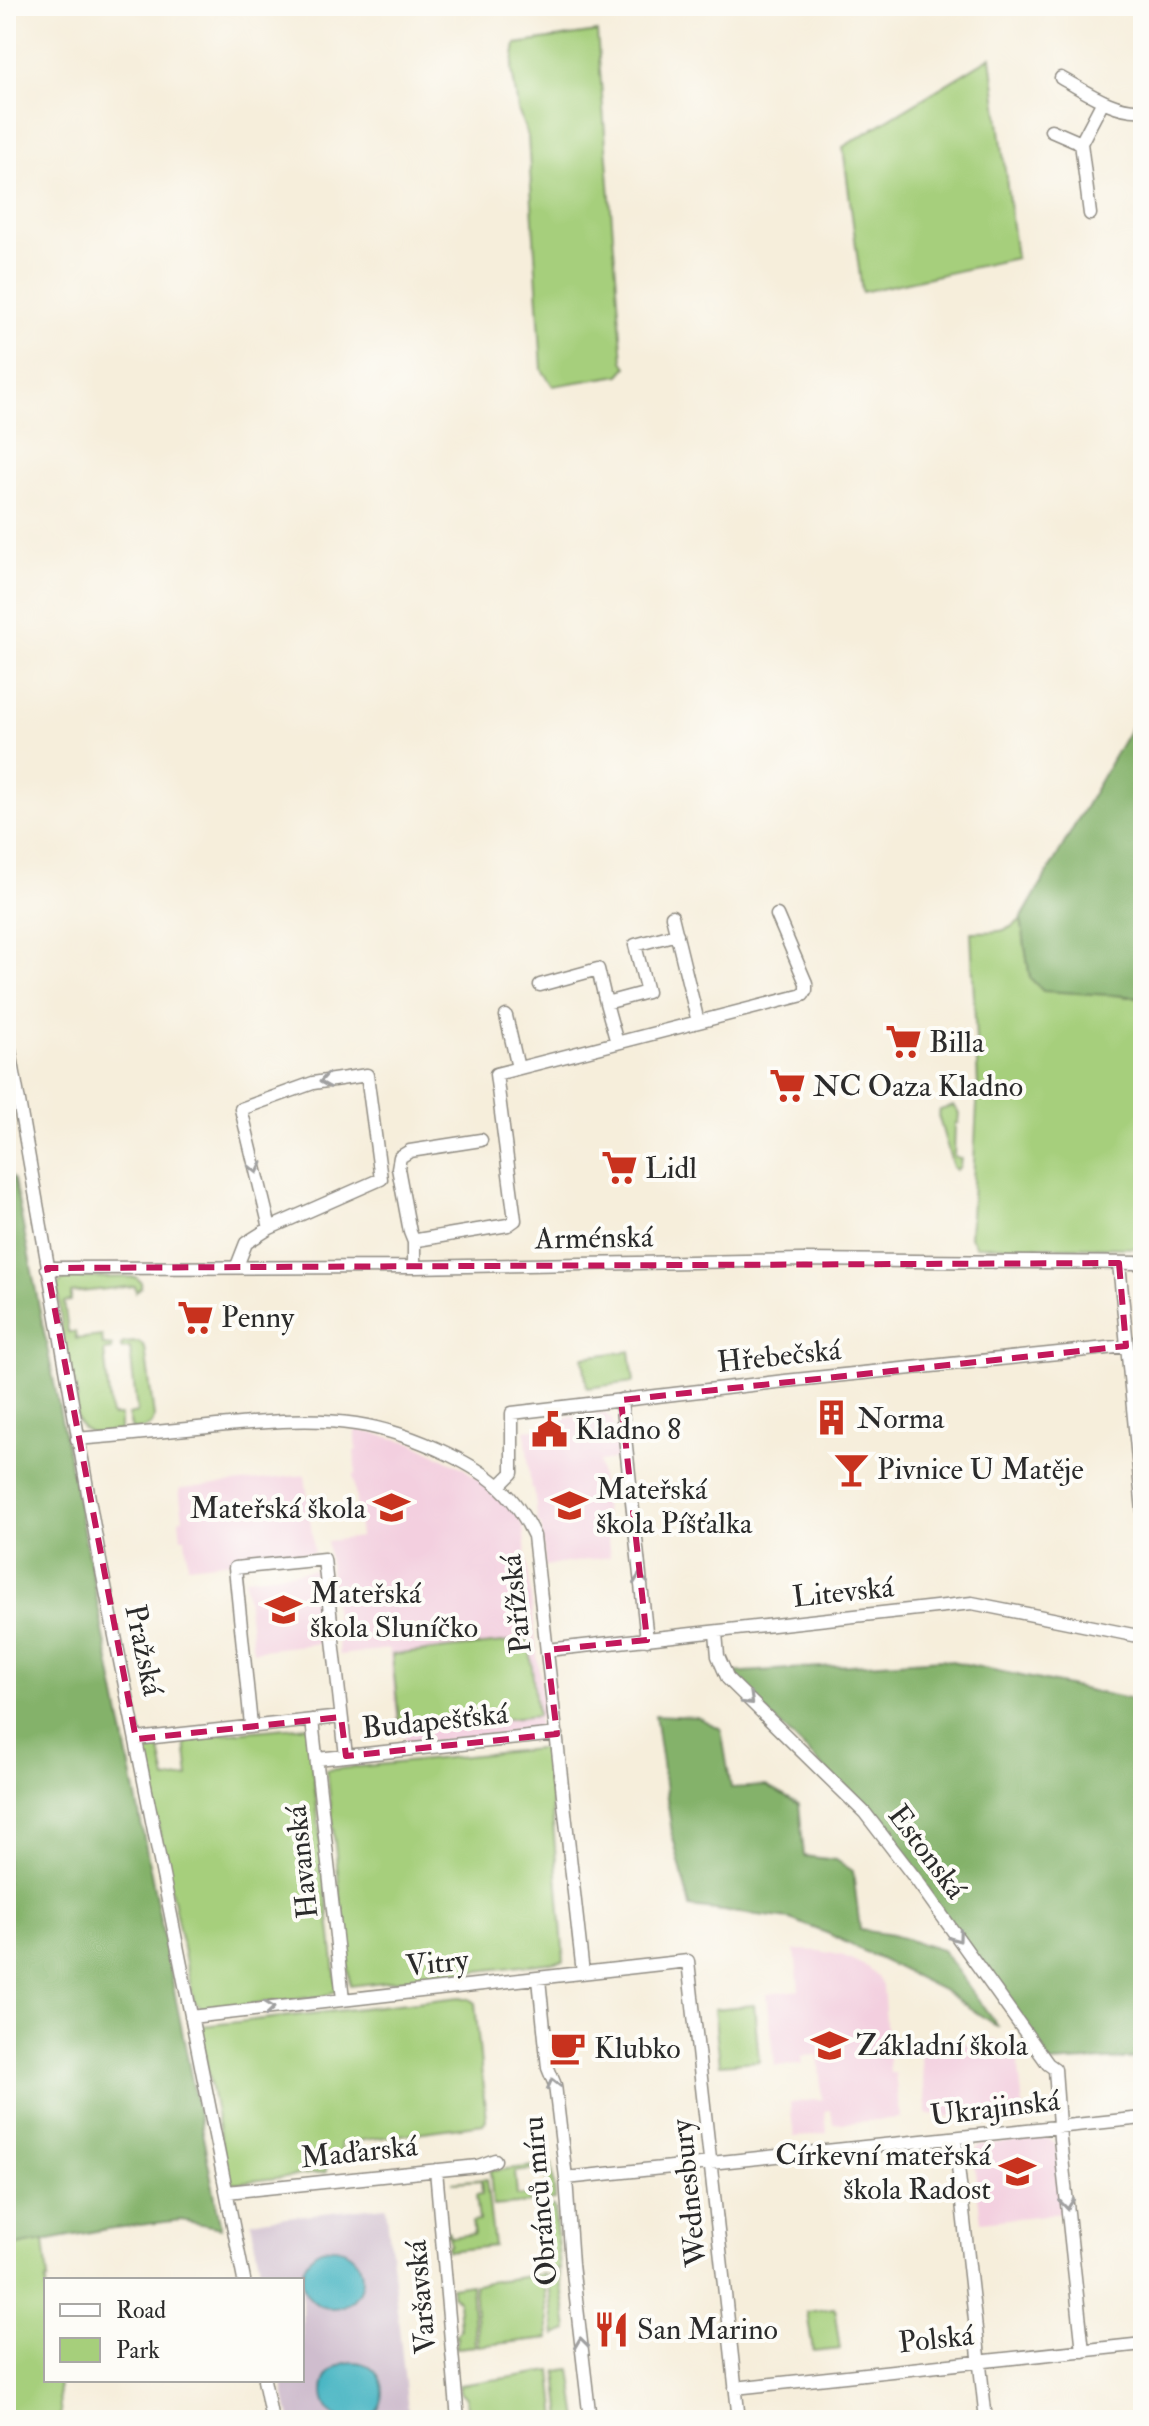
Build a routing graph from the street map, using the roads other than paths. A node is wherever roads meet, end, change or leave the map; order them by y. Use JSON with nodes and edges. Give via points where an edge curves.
{"nodes":[{"id":1,"x":1061,"y":78,"type":"dead end"},
{"id":2,"x":1103,"y":101,"type":"junction"},
{"id":3,"x":1143,"y":110,"type":"edge"},
{"id":4,"x":1051,"y":130,"type":"dead end"},
{"id":5,"x":1081,"y":143,"type":"junction"},
{"id":6,"x":1090,"y":214,"type":"dead end"},
{"id":7,"x":777,"y":915,"type":"dead end"},
{"id":8,"x":672,"y":916,"type":"dead end"},
{"id":9,"x":677,"y":934,"type":"junction"},
{"id":10,"x":540,"y":985,"type":"dead end"},
{"id":11,"x":606,"y":1003,"type":"junction"},
{"id":12,"x":506,"y":1016,"type":"dead end"},
{"id":13,"x":698,"y":1022,"type":"junction"},
{"id":14,"x":6,"y":1028,"type":"edge"},
{"id":15,"x":617,"y":1043,"type":"junction"},
{"id":16,"x":518,"y":1068,"type":"junction"},
{"id":17,"x":481,"y":1140,"type":"dead end"},
{"id":18,"x":270,"y":1228,"type":"junction"},
{"id":19,"x":414,"y":1242,"type":"junction"},
{"id":20,"x":1119,"y":1263,"type":"junction"},
{"id":21,"x":1143,"y":1263,"type":"edge"},
{"id":22,"x":237,"y":1266,"type":"junction"},
{"id":23,"x":414,"y":1267,"type":"junction"},
{"id":24,"x":47,"y":1268,"type":"junction"},
{"id":25,"x":1126,"y":1346,"type":"junction"},
{"id":26,"x":621,"y":1400,"type":"junction"},
{"id":27,"x":77,"y":1439,"type":"junction"},
{"id":28,"x":500,"y":1485,"type":"junction"},
{"id":29,"x":1143,"y":1511,"type":"edge"},
{"id":30,"x":716,"y":1633,"type":"junction"},
{"id":31,"x":1143,"y":1637,"type":"edge"},
{"id":32,"x":647,"y":1640,"type":"junction"},
{"id":33,"x":547,"y":1650,"type":"junction"},
{"id":34,"x":341,"y":1717,"type":"junction"},
{"id":35,"x":312,"y":1720,"type":"junction"},
{"id":36,"x":251,"y":1725,"type":"junction"},
{"id":37,"x":557,"y":1734,"type":"junction"},
{"id":38,"x":136,"y":1739,"type":"junction"},
{"id":39,"x":346,"y":1756,"type":"junction"},
{"id":40,"x":317,"y":1759,"type":"junction"},
{"id":41,"x":688,"y":1961,"type":"joint"},
{"id":42,"x":583,"y":1973,"type":"junction"},
{"id":43,"x":539,"y":1979,"type":"junction"},
{"id":44,"x":343,"y":1999,"type":"junction"},
{"id":45,"x":191,"y":2017,"type":"junction"},
{"id":46,"x":1143,"y":2118,"type":"edge"},
{"id":47,"x":1059,"y":2126,"type":"junction"},
{"id":48,"x":955,"y":2139,"type":"junction"},
{"id":49,"x":495,"y":2160,"type":"dead end"},
{"id":50,"x":712,"y":2165,"type":"junction"},
{"id":51,"x":436,"y":2170,"type":"junction"},
{"id":52,"x":566,"y":2178,"type":"junction"},
{"id":53,"x":227,"y":2192,"type":"junction"},
{"id":54,"x":244,"y":2278,"type":"edge"},
{"id":55,"x":1143,"y":2344,"type":"edge"},
{"id":56,"x":1083,"y":2351,"type":"junction"},
{"id":57,"x":980,"y":2361,"type":"junction"},
{"id":58,"x":264,"y":2382,"type":"edge"},
{"id":59,"x":735,"y":2388,"type":"junction"},
{"id":60,"x":272,"y":2420,"type":"edge"},
{"id":61,"x":458,"y":2420,"type":"edge"},
{"id":62,"x":590,"y":2420,"type":"edge"},
{"id":63,"x":739,"y":2420,"type":"edge"},
{"id":64,"x":986,"y":2420,"type":"edge"}],
"edges":[{"from":1,"to":2,"type":"street"},
{"from":2,"to":3,"type":"street"},
{"from":2,"to":5,"type":"street"},
{"from":4,"to":5,"type":"street"},
{"from":5,"to":6,"type":"street"},
{"from":7,"to":13,"type":"street","via":[[806,983],[803,995]]},
{"from":8,"to":9,"type":"street"},
{"from":9,"to":11,"type":"street","via":[[635,945],[647,992]]},
{"from":9,"to":13,"type":"street"},
{"from":10,"to":11,"type":"street","via":[[598,969]]},
{"from":11,"to":15,"type":"street"},
{"from":12,"to":16,"type":"street"},
{"from":13,"to":15,"type":"street"},
{"from":14,"to":24,"type":"street","name":"Pražská"},
{"from":15,"to":16,"type":"street"},
{"from":16,"to":19,"type":"street","via":[[496,1074],[515,1220]]},
{"from":17,"to":19,"type":"street","via":[[400,1157]]},
{"from":18,"to":18,"type":"street","one_way":true,"via":[[381,1179],[367,1075],[313,1083],[241,1109]]},
{"from":18,"to":22,"type":"street","via":[[246,1243]]},
{"from":19,"to":23,"type":"street"},
{"from":20,"to":21,"type":"street","name":"Arménská"},
{"from":20,"to":23,"type":"street","name":"Arménská","via":[[789,1260]]},
{"from":20,"to":25,"type":"street"},
{"from":22,"to":23,"type":"street","name":"Arménská"},
{"from":22,"to":24,"type":"street","name":"Arménská"},
{"from":24,"to":27,"type":"street","name":"Pražská"},
{"from":25,"to":26,"type":"street","name":"Hřebečská"},
{"from":25,"to":29,"type":"street"},
{"from":26,"to":28,"type":"street","name":"Hřebečská","via":[[512,1413],[512,1473]]},
{"from":32,"to":26,"type":"street","one_way":true},
{"from":27,"to":28,"type":"street","name":"Pařížská","via":[[269,1421],[357,1424],[414,1438]]},
{"from":27,"to":38,"type":"street","name":"Pražská"},
{"from":28,"to":33,"type":"street","name":"Pařížská","via":[[523,1512],[534,1536]]},
{"from":30,"to":31,"type":"street","name":"Litevská","via":[[972,1603]]},
{"from":30,"to":32,"type":"street","name":"Litevská"},
{"from":30,"to":47,"type":"street","name":"Estonská","one_way":true,"via":[[728,1679],[865,1813],[1055,2069]]},
{"from":32,"to":33,"type":"street","name":"Litevská"},
{"from":33,"to":37,"type":"street","name":"Pařížská"},
{"from":34,"to":35,"type":"street"},
{"from":34,"to":36,"type":"street","via":[[324,1559],[235,1568]]},
{"from":34,"to":39,"type":"street"},
{"from":35,"to":36,"type":"street"},
{"from":35,"to":40,"type":"street","name":"Havanská"},
{"from":36,"to":38,"type":"street"},
{"from":37,"to":39,"type":"street","name":"Budapešťská"},
{"from":37,"to":42,"type":"street","name":"Pařížská"},
{"from":38,"to":45,"type":"street","name":"Pražská"},
{"from":39,"to":40,"type":"street","name":"Budapešťská"},
{"from":40,"to":44,"type":"street","name":"Havanská"},
{"from":41,"to":42,"type":"street","name":"Vitry"},
{"from":41,"to":50,"type":"street","name":"Wednesbury"},
{"from":42,"to":43,"type":"street","name":"Vitry"},
{"from":43,"to":44,"type":"street","name":"Vitry"},
{"from":52,"to":43,"type":"street","name":"Obránců míru","one_way":true},
{"from":45,"to":44,"type":"street","name":"Vitry","one_way":true},
{"from":45,"to":53,"type":"street","name":"Pražská"},
{"from":46,"to":47,"type":"street","name":"Ukrajinská"},
{"from":47,"to":48,"type":"street","name":"Ukrajinská"},
{"from":47,"to":56,"type":"street","one_way":true},
{"from":48,"to":50,"type":"street","name":"Ukrajinská"},
{"from":48,"to":57,"type":"street"},
{"from":49,"to":51,"type":"street","name":"Maďarská"},
{"from":50,"to":52,"type":"street","name":"Ukrajinská"},
{"from":50,"to":59,"type":"street","name":"Wednesbury"},
{"from":51,"to":53,"type":"street","name":"Maďarská"},
{"from":51,"to":61,"type":"street","name":"Varšavská"},
{"from":62,"to":52,"type":"street","name":"Obránců míru","one_way":true},
{"from":53,"to":54,"type":"street","name":"Pražská"},
{"from":55,"to":56,"type":"street","name":"Polská"},
{"from":56,"to":57,"type":"street","name":"Polská"},
{"from":57,"to":59,"type":"street","name":"Polská"},
{"from":57,"to":64,"type":"street"},
{"from":58,"to":60,"type":"street"},
{"from":59,"to":63,"type":"street","name":"Wednesbury"}]}
